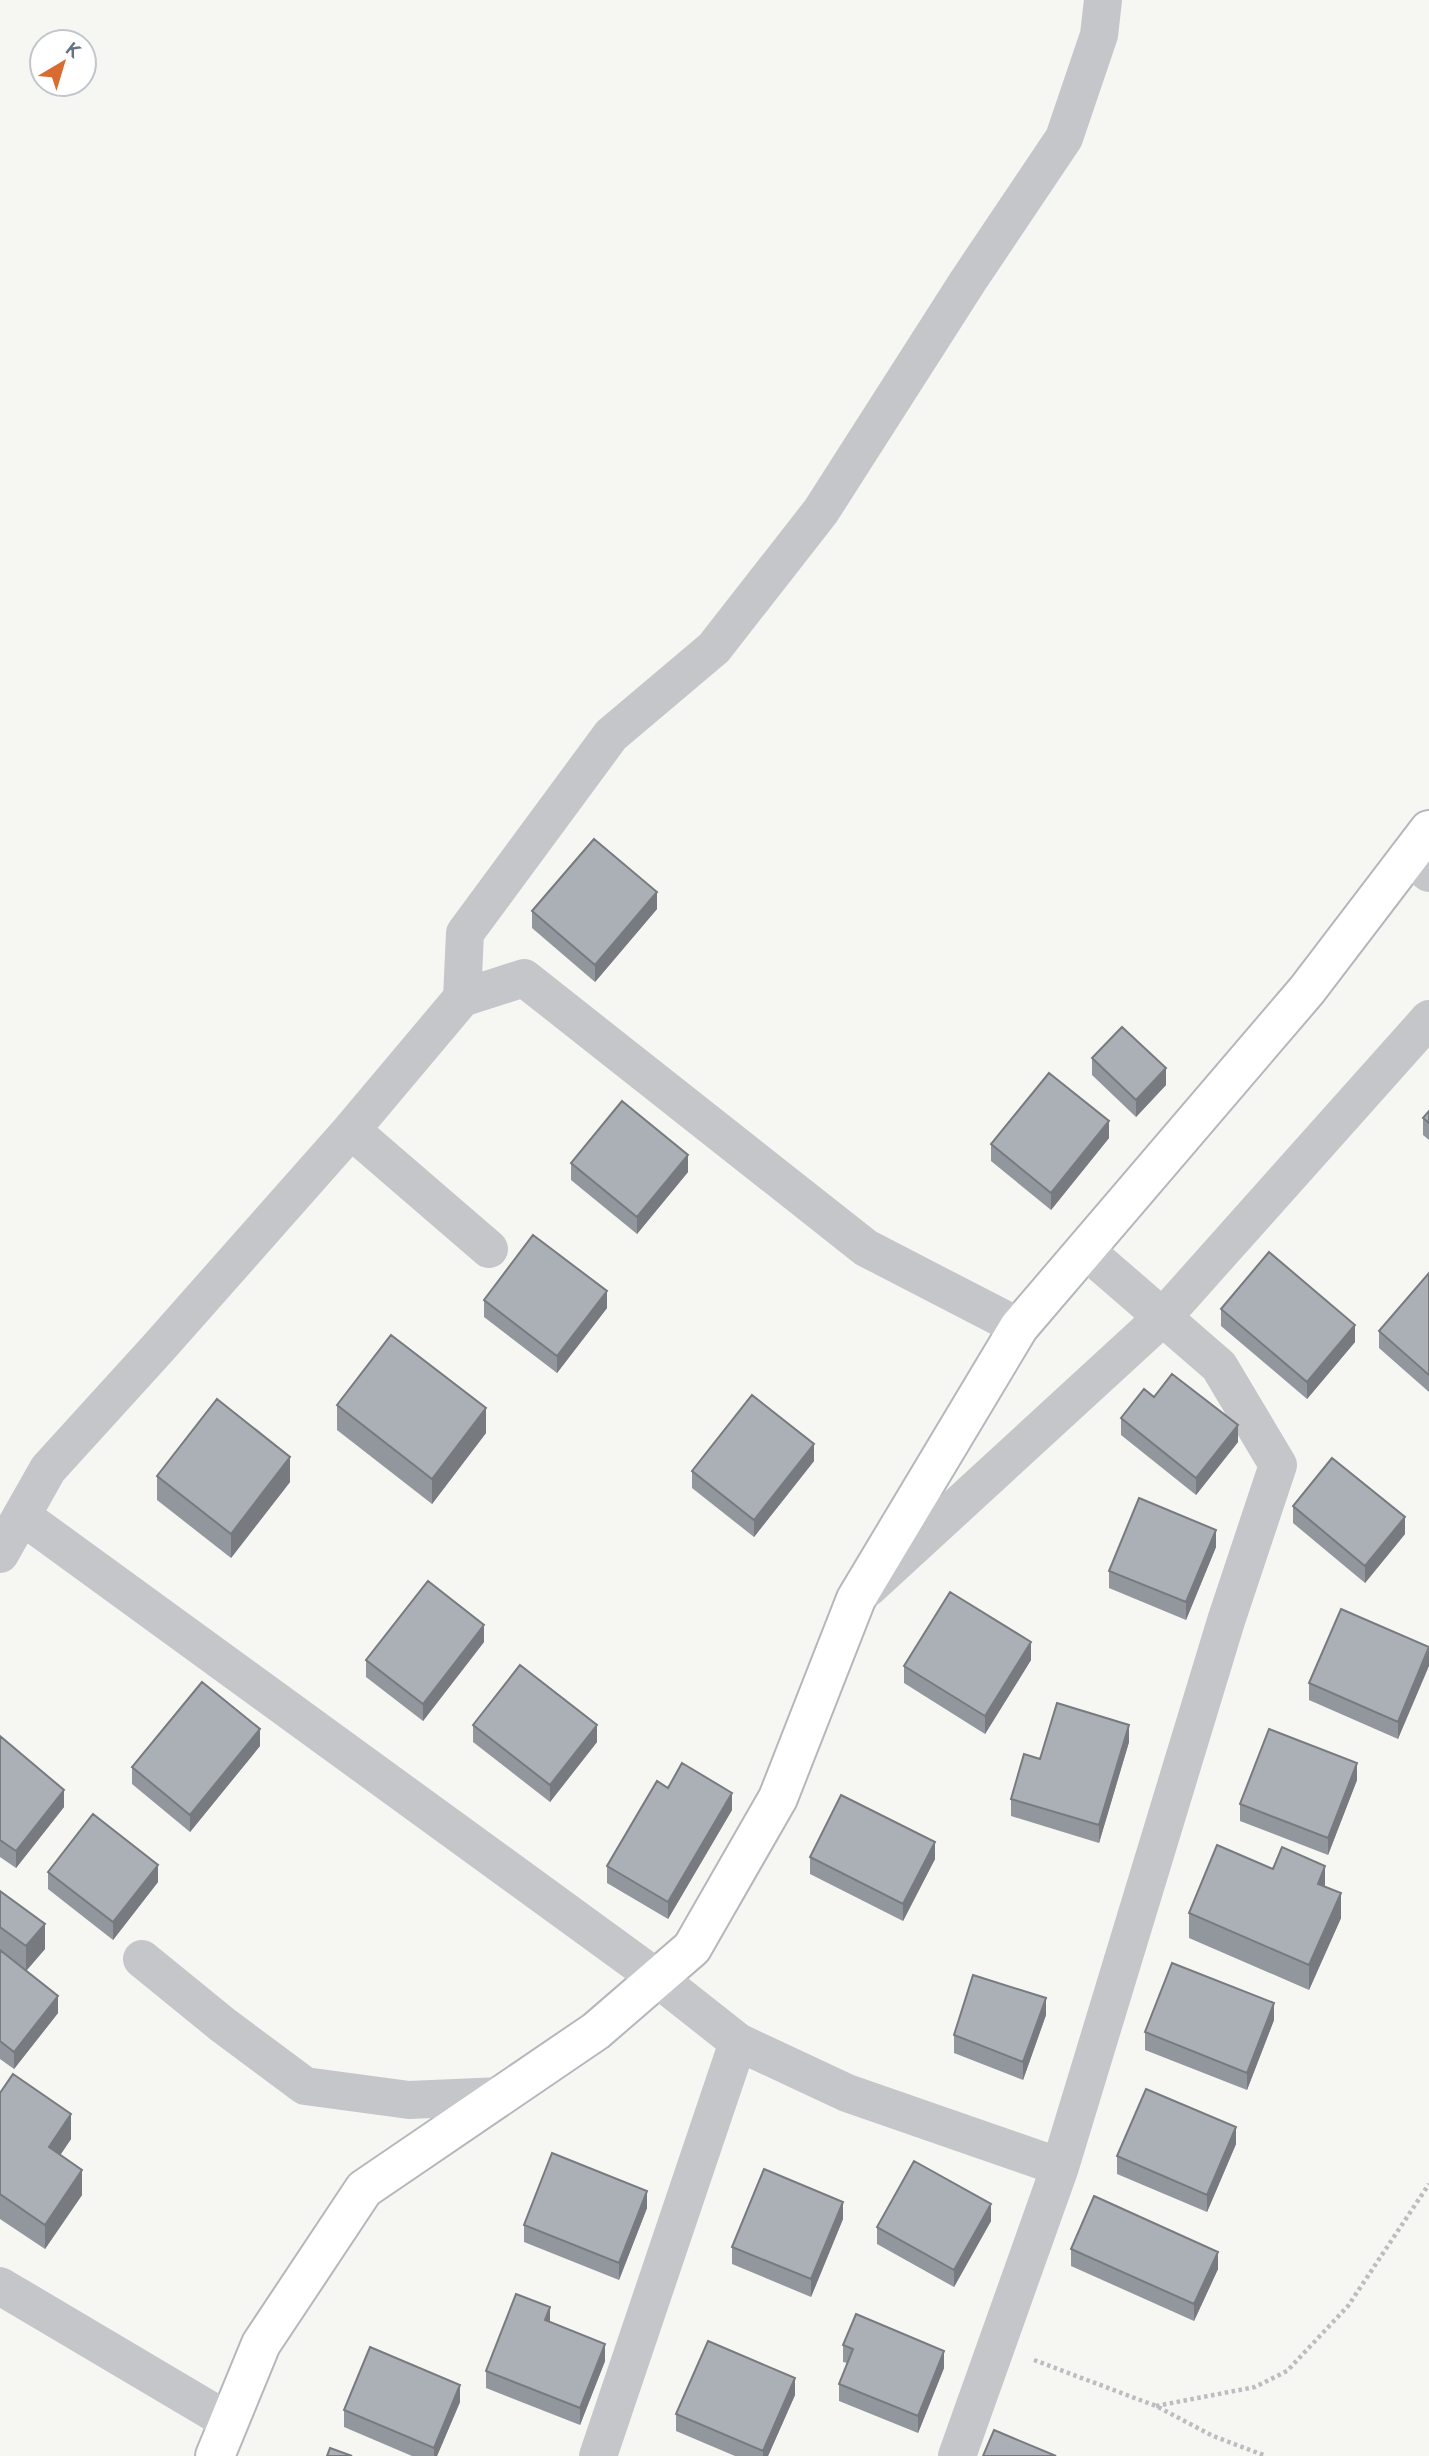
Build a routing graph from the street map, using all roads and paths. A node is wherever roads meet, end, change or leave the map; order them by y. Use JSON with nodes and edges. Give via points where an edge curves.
{"nodes":[{"id":1,"x":1103,"y":0,"type":"edge"},
{"id":2,"x":1422,"y":853,"type":"edge"},
{"id":3,"x":462,"y":998,"type":"junction"},
{"id":4,"x":1429,"y":1019,"type":"edge"},
{"id":5,"x":351,"y":1130,"type":"junction"},
{"id":6,"x":489,"y":1249,"type":"dead end"},
{"id":7,"x":1085,"y":1250,"type":"junction"},
{"id":8,"x":1163,"y":1317,"type":"junction"},
{"id":9,"x":1019,"y":1327,"type":"junction"},
{"id":10,"x":22,"y":1516,"type":"junction"},
{"id":11,"x":0,"y":1554,"type":"edge"},
{"id":12,"x":856,"y":1599,"type":"junction"},
{"id":13,"x":142,"y":1959,"type":"dead end"},
{"id":14,"x":657,"y":1978,"type":"junction"},
{"id":15,"x":738,"y":2042,"type":"junction"},
{"id":16,"x":501,"y":2096,"type":"junction"},
{"id":17,"x":1060,"y":2167,"type":"junction"},
{"id":18,"x":1429,"y":2184,"type":"edge"},
{"id":19,"x":0,"y":2286,"type":"edge"},
{"id":20,"x":996,"y":2346,"type":"junction"},
{"id":21,"x":1156,"y":2406,"type":"junction"},
{"id":22,"x":228,"y":2421,"type":"junction"},
{"id":23,"x":215,"y":2456,"type":"edge"},
{"id":24,"x":598,"y":2456,"type":"edge"},
{"id":25,"x":957,"y":2456,"type":"edge"},
{"id":26,"x":1265,"y":2456,"type":"edge"}],
"edges":[{"from":1,"to":3,"type":"street","via":[[1099,34],[1064,138],[821,511],[714,648],[611,735],[465,933]]},
{"from":2,"to":7,"type":"street"},
{"from":3,"to":5,"type":"street"},
{"from":3,"to":9,"type":"street","via":[[524,978],[866,1248]]},
{"from":4,"to":8,"type":"street"},
{"from":5,"to":6,"type":"street"},
{"from":5,"to":10,"type":"street","via":[[48,1469]]},
{"from":7,"to":8,"type":"street"},
{"from":7,"to":9,"type":"street"},
{"from":8,"to":12,"type":"street"},
{"from":8,"to":17,"type":"street","via":[[1219,1366],[1278,1465]]},
{"from":9,"to":12,"type":"street"},
{"from":10,"to":11,"type":"street"},
{"from":10,"to":14,"type":"street"},
{"from":12,"to":14,"type":"street","via":[[778,1798],[692,1948]]},
{"from":13,"to":16,"type":"street","via":[[305,2086],[409,2100]]},
{"from":14,"to":15,"type":"street"},
{"from":14,"to":16,"type":"street","via":[[596,2031]]},
{"from":15,"to":17,"type":"street","via":[[847,2093]]},
{"from":15,"to":24,"type":"street"},
{"from":16,"to":22,"type":"street","via":[[364,2189],[261,2344]]},
{"from":17,"to":20,"type":"street"},
{"from":18,"to":21,"type":"path","via":[[1348,2306],[1287,2371],[1255,2387]]},
{"from":19,"to":22,"type":"street"},
{"from":20,"to":21,"type":"path"},
{"from":20,"to":25,"type":"street"},
{"from":21,"to":26,"type":"path","via":[[1213,2436]]},
{"from":22,"to":23,"type":"street"}]}
